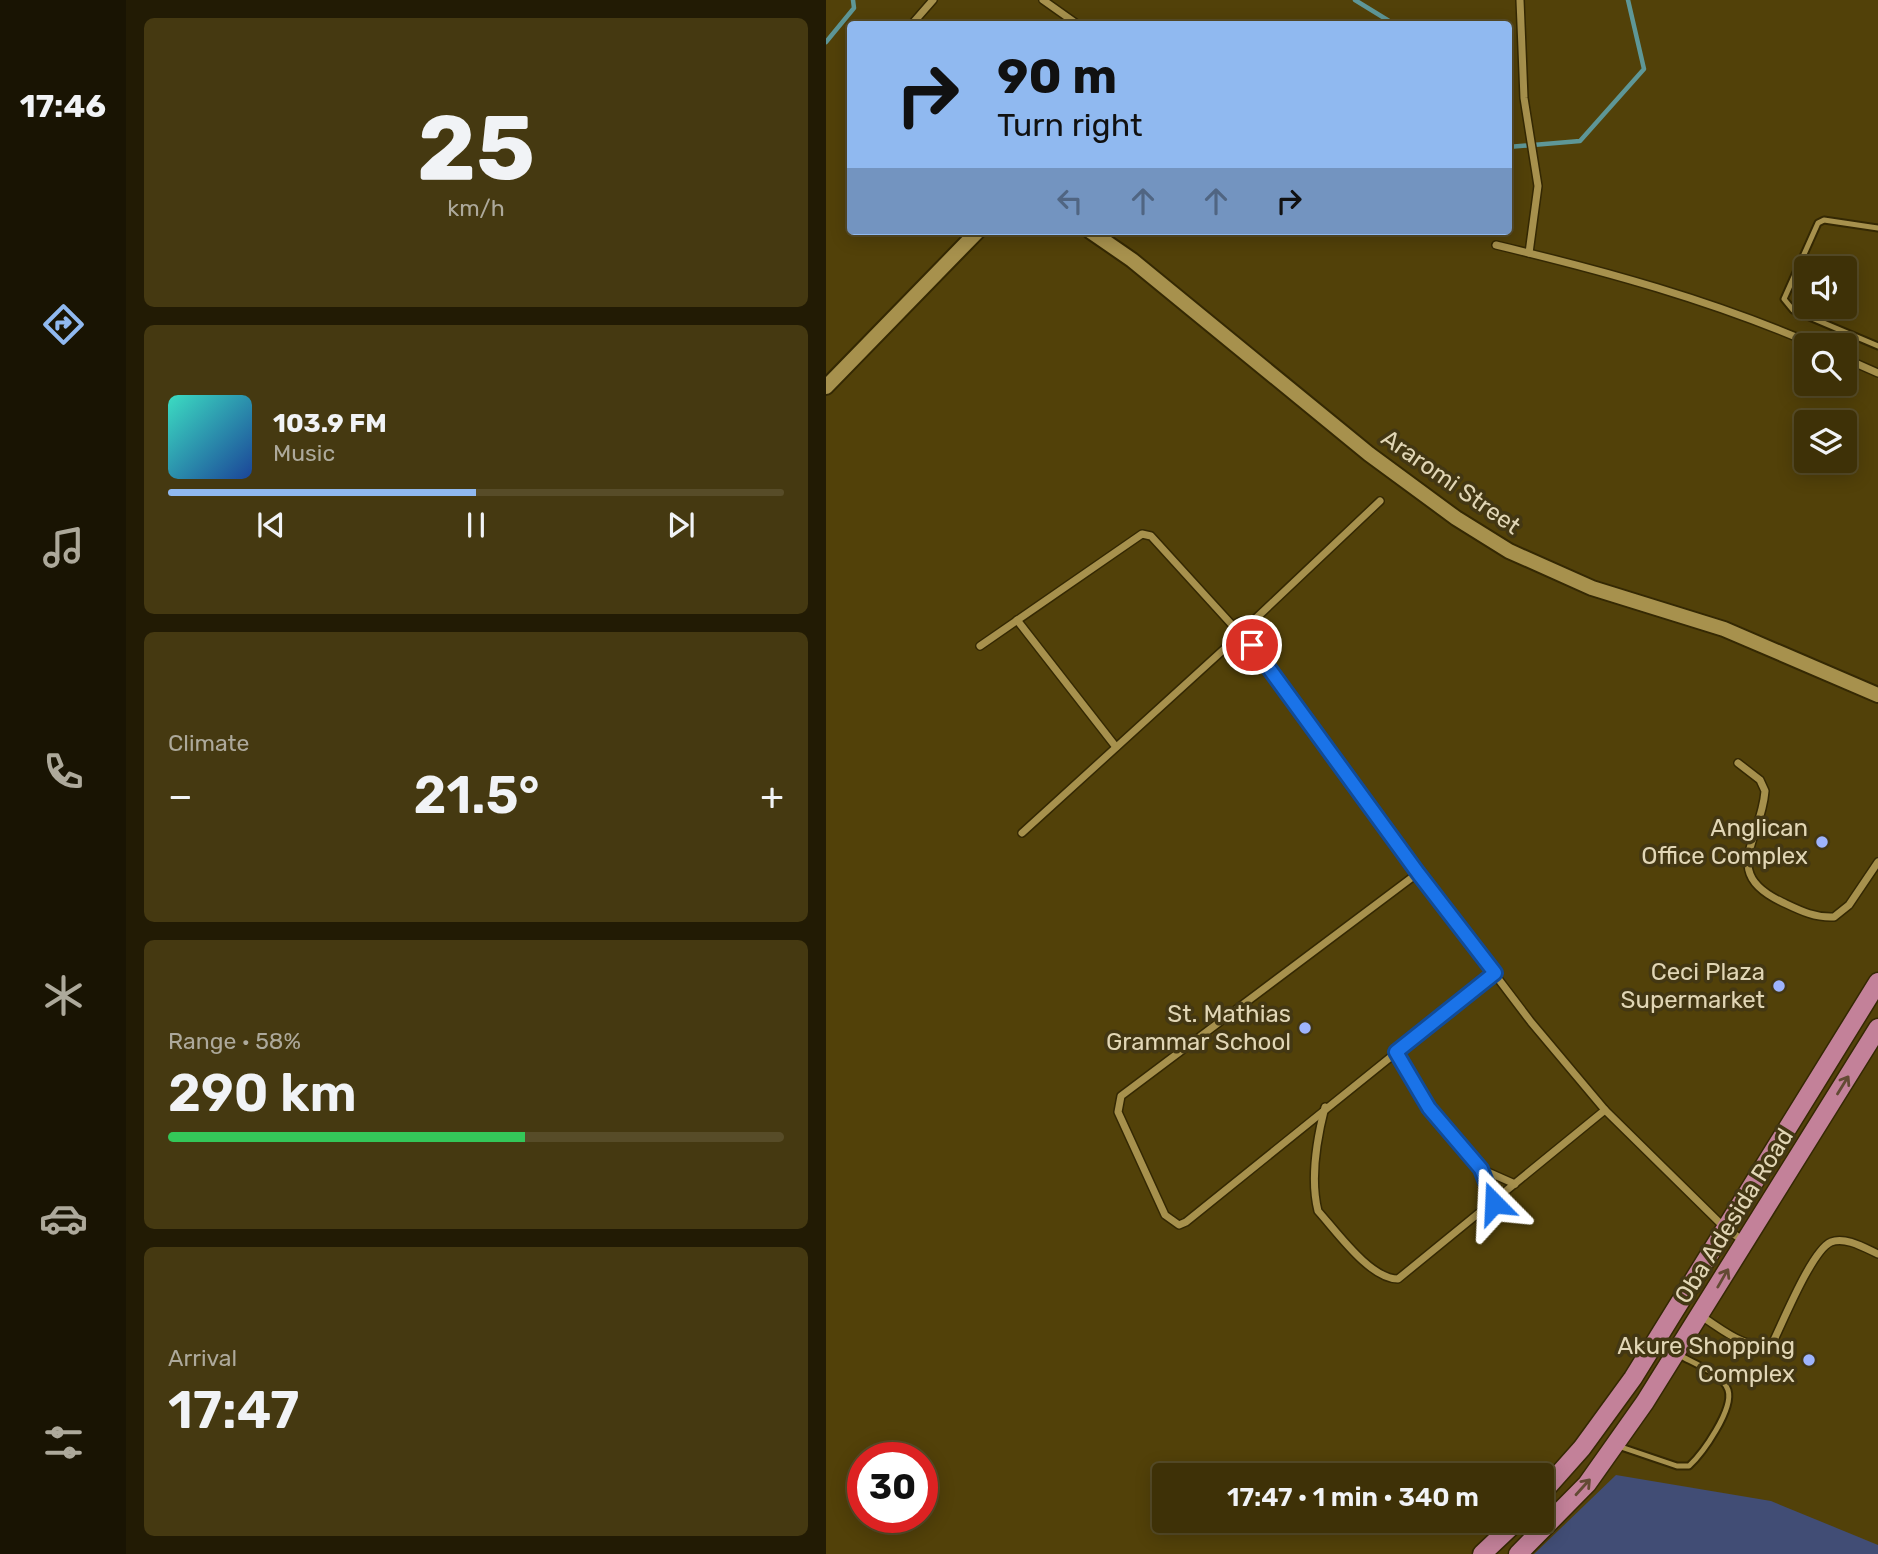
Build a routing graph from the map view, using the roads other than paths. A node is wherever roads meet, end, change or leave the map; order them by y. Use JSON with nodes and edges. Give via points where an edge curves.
{"nodes":[{"id":1,"x":933,"y":0,"type":"edge"},
{"id":2,"x":1043,"y":0,"type":"edge"},
{"id":3,"x":1520,"y":0,"type":"edge"},
{"id":4,"x":915,"y":21,"type":"edge"},
{"id":5,"x":1073,"y":21,"type":"edge"},
{"id":6,"x":1878,"y":228,"type":"edge"},
{"id":7,"x":974,"y":235,"type":"edge"},
{"id":8,"x":1096,"y":235,"type":"edge"},
{"id":9,"x":1496,"y":245,"type":"dead end"},
{"id":10,"x":1529,"y":253,"type":"junction"},
{"id":11,"x":1794,"y":336,"type":"edge"},
{"id":12,"x":1878,"y":345,"type":"edge"},
{"id":13,"x":1857,"y":364,"type":"edge"},
{"id":14,"x":1878,"y":373,"type":"edge"},
{"id":15,"x":826,"y":387,"type":"edge"},
{"id":16,"x":1380,"y":501,"type":"dead end"},
{"id":17,"x":1017,"y":620,"type":"junction"},
{"id":18,"x":1252,"y":622,"type":"junction"},
{"id":19,"x":1233,"y":626,"type":"junction"},
{"id":20,"x":1233,"y":641,"type":"junction"},
{"id":21,"x":1252,"y":645,"type":"junction"},
{"id":22,"x":980,"y":646,"type":"dead end"},
{"id":23,"x":1878,"y":695,"type":"edge"},
{"id":24,"x":1116,"y":747,"type":"junction"},
{"id":25,"x":1738,"y":762,"type":"dead end"},
{"id":26,"x":1022,"y":833,"type":"dead end"},
{"id":27,"x":1878,"y":862,"type":"edge"},
{"id":28,"x":1418,"y":873,"type":"junction"},
{"id":29,"x":1495,"y":973,"type":"junction"},
{"id":30,"x":1878,"y":982,"type":"edge"},
{"id":31,"x":1878,"y":1028,"type":"edge"},
{"id":32,"x":1396,"y":1052,"type":"junction"},
{"id":33,"x":1325,"y":1107,"type":"junction"},
{"id":34,"x":1605,"y":1110,"type":"junction"},
{"id":35,"x":1481,"y":1169,"type":"junction"},
{"id":36,"x":1515,"y":1184,"type":"junction"},
{"id":37,"x":1494,"y":1203,"type":"junction"},
{"id":38,"x":1726,"y":1229,"type":"junction"},
{"id":39,"x":1744,"y":1241,"type":"junction"},
{"id":40,"x":1878,"y":1254,"type":"edge"},
{"id":41,"x":1701,"y":1316,"type":"junction"},
{"id":42,"x":1677,"y":1353,"type":"junction"},
{"id":43,"x":1615,"y":1445,"type":"junction"},
{"id":44,"x":1554,"y":1480,"type":"edge"},
{"id":45,"x":1504,"y":1533,"type":"edge"},
{"id":46,"x":1482,"y":1554,"type":"edge"},
{"id":47,"x":1518,"y":1554,"type":"edge"}],
"edges":[{"from":1,"to":4,"type":"street"},
{"from":2,"to":5,"type":"street"},
{"from":3,"to":10,"type":"street","via":[[1524,98],[1538,186]]},
{"from":6,"to":12,"type":"lane","via":[[1818,223],[1784,299],[1793,310]]},
{"from":7,"to":15,"type":"street"},
{"from":8,"to":23,"type":"street","name":"Araromi Street","via":[[1369,454],[1509,551],[1592,588],[1724,629]]},
{"from":9,"to":10,"type":"street"},
{"from":10,"to":11,"type":"street","via":[[1645,282]]},
{"from":13,"to":14,"type":"street"},
{"from":16,"to":18,"type":"street"},
{"from":17,"to":19,"type":"street","via":[[1131,539],[1147,534]]},
{"from":17,"to":22,"type":"street"},
{"from":17,"to":24,"type":"street"},
{"from":18,"to":19,"type":"street"},
{"from":18,"to":21,"type":"street","via":[[1258,636]]},
{"from":19,"to":20,"type":"street"},
{"from":20,"to":21,"type":"street","via":[[1242,647]]},
{"from":20,"to":24,"type":"street"},
{"from":21,"to":28,"type":"street"},
{"from":24,"to":26,"type":"street"},
{"from":25,"to":27,"type":"street","via":[[1765,790],[1747,867],[1752,883],[1762,893],[1807,914],[1833,917],[1849,905]]},
{"from":28,"to":29,"type":"street"},
{"from":28,"to":33,"type":"street","via":[[1132,1085],[1117,1105],[1165,1216],[1179,1225]]},
{"from":29,"to":32,"type":"street"},
{"from":29,"to":34,"type":"street"},
{"from":30,"to":38,"type":"main road","name":"Oba Adesida Road"},
{"from":39,"to":31,"type":"main road","name":"Oba Adesida Road","one_way":true},
{"from":32,"to":33,"type":"street"},
{"from":32,"to":35,"type":"street","via":[[1429,1108]]},
{"from":33,"to":37,"type":"street","via":[[1318,1134],[1318,1211],[1384,1278],[1398,1279]]},
{"from":34,"to":36,"type":"street"},
{"from":34,"to":38,"type":"street"},
{"from":35,"to":36,"type":"street"},
{"from":35,"to":37,"type":"street"},
{"from":36,"to":37,"type":"street"},
{"from":38,"to":39,"type":"street"},
{"from":38,"to":44,"type":"main road","name":"Oba Adesida Road","via":[[1633,1378]]},
{"from":41,"to":39,"type":"main road","name":"Oba Adesida Road","one_way":true},
{"from":40,"to":41,"type":"street","via":[[1843,1240],[1829,1242],[1817,1256],[1773,1342],[1763,1346],[1748,1345]]},
{"from":41,"to":42,"type":"main road","name":"Oba Adesida Road"},
{"from":42,"to":43,"type":"main road","name":"Oba Adesida Road"},
{"from":42,"to":43,"type":"lane","via":[[1720,1379],[1728,1389],[1729,1405],[1701,1456],[1689,1466],[1677,1466]]},
{"from":47,"to":43,"type":"main road","name":"Oba Adesida Road","one_way":true,"via":[[1587,1484]]},
{"from":45,"to":46,"type":"main road"}]}
